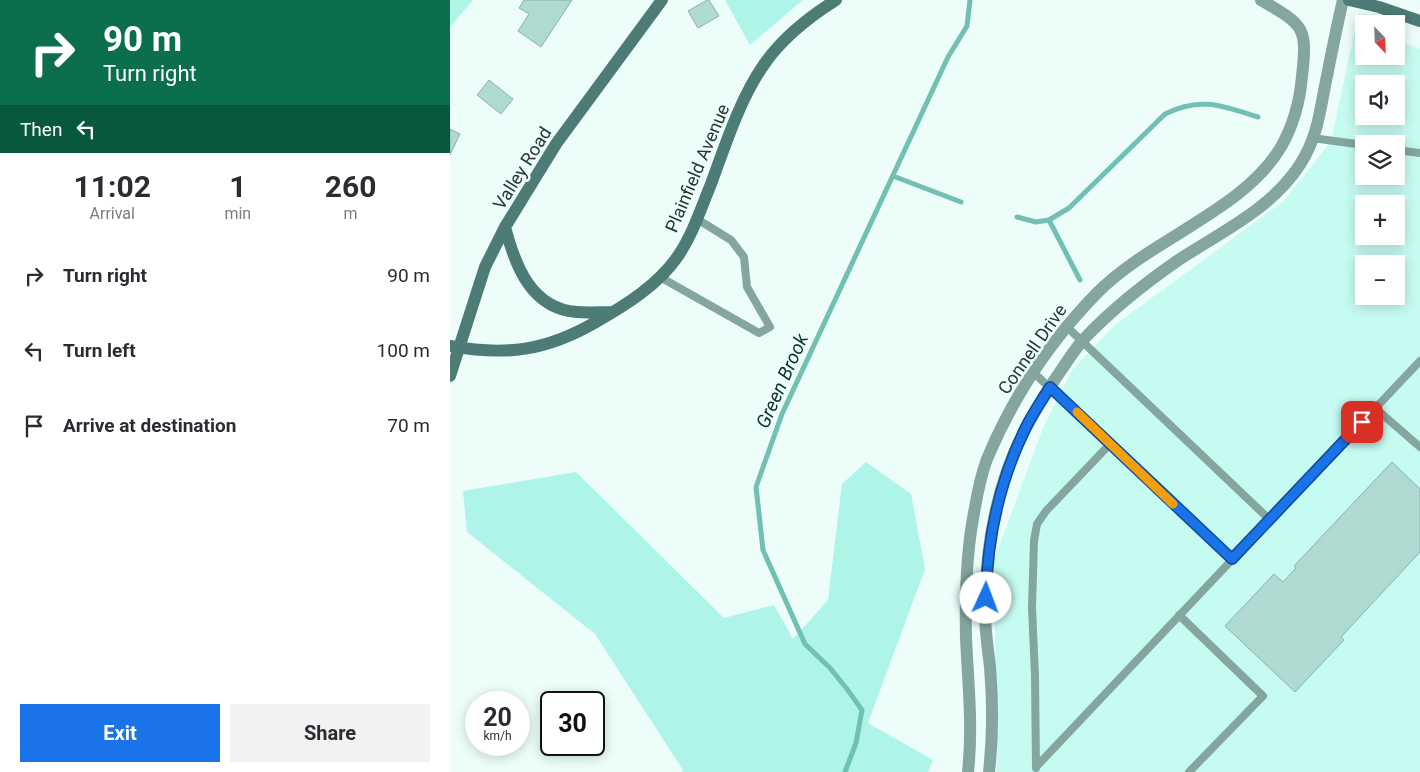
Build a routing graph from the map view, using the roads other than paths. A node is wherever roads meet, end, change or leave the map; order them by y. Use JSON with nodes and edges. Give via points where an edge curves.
{"nodes":[{"id":1,"x":662,"y":0,"type":"edge"},
{"id":2,"x":836,"y":0,"type":"edge"},
{"id":3,"x":1261,"y":0,"type":"edge"},
{"id":4,"x":1343,"y":0,"type":"edge"},
{"id":5,"x":1349,"y":0,"type":"edge"},
{"id":6,"x":1420,"y":21,"type":"edge"},
{"id":7,"x":1312,"y":138,"type":"junction"},
{"id":8,"x":1355,"y":144,"type":"edge"},
{"id":9,"x":1405,"y":151,"type":"edge"},
{"id":10,"x":1420,"y":153,"type":"edge"},
{"id":11,"x":697,"y":220,"type":"junction"},
{"id":12,"x":505,"y":228,"type":"junction"},
{"id":13,"x":660,"y":277,"type":"junction"},
{"id":14,"x":614,"y":312,"type":"junction"},
{"id":15,"x":1066,"y":326,"type":"junction"},
{"id":16,"x":1082,"y":341,"type":"junction"},
{"id":17,"x":454,"y":347,"type":"edge"},
{"id":18,"x":1420,"y":361,"type":"edge"},
{"id":19,"x":1033,"y":372,"type":"junction"},
{"id":20,"x":450,"y":376,"type":"edge"},
{"id":21,"x":1050,"y":387,"type":"junction"},
{"id":22,"x":1375,"y":408,"type":"junction"},
{"id":23,"x":1110,"y":444,"type":"junction"},
{"id":24,"x":1420,"y":447,"type":"edge"},
{"id":25,"x":1270,"y":520,"type":"junction"},
{"id":26,"x":1232,"y":559,"type":"junction"},
{"id":27,"x":1179,"y":615,"type":"junction"},
{"id":28,"x":1035,"y":770,"type":"edge"},
{"id":29,"x":1194,"y":770,"type":"edge"},
{"id":30,"x":968,"y":772,"type":"edge"},
{"id":31,"x":989,"y":772,"type":"edge"}],
"edges":[{"from":1,"to":12,"type":"main road","name":"Valley Road","via":[[556,144]]},
{"from":2,"to":11,"type":"main road","name":"Plainfield Avenue","via":[[788,36],[763,66],[732,128]]},
{"from":3,"to":15,"type":"street","name":"Connell Drive","via":[[1297,24],[1304,36],[1306,49],[1293,121],[1281,147],[1244,189],[1125,268],[1098,291]]},
{"from":4,"to":7,"type":"street","name":"Connell Drive","via":[[1322,110]]},
{"from":5,"to":6,"type":"main road"},
{"from":7,"to":8,"type":"lane"},
{"from":7,"to":16,"type":"street","name":"Connell Drive","via":[[1302,162],[1282,188],[1262,206],[1146,284]]},
{"from":9,"to":10,"type":"lane"},
{"from":11,"to":13,"type":"main road","name":"Plainfield Avenue","via":[[678,256]]},
{"from":11,"to":13,"type":"lane","via":[[731,240],[744,257],[747,287],[770,327],[759,333]]},
{"from":12,"to":14,"type":"main road","via":[[520,270],[538,296],[550,304],[576,312]]},
{"from":12,"to":17,"type":"main road","name":"Valley Road","via":[[485,267]]},
{"from":13,"to":14,"type":"main road","name":"Plainfield Avenue"},
{"from":14,"to":17,"type":"main road","name":"Plainfield Avenue","via":[[562,340],[532,348],[506,351]]},
{"from":15,"to":16,"type":"lane"},
{"from":15,"to":19,"type":"street","name":"Connell Drive"},
{"from":16,"to":21,"type":"street","name":"Connell Drive"},
{"from":16,"to":25,"type":"lane"},
{"from":17,"to":20,"type":"main road","name":"Valley Road"},
{"from":18,"to":22,"type":"lane"},
{"from":19,"to":21,"type":"lane"},
{"from":19,"to":30,"type":"street","name":"Connell Drive","via":[[1003,423],[986,462],[968,546]]},
{"from":21,"to":23,"type":"lane"},
{"from":21,"to":31,"type":"street","name":"Connell Drive","via":[[1026,426],[1006,473],[986,565],[985,614],[993,738]]},
{"from":22,"to":24,"type":"lane"},
{"from":22,"to":25,"type":"lane"},
{"from":23,"to":26,"type":"lane"},
{"from":23,"to":28,"type":"lane","via":[[1041,516],[1035,531],[1032,607]]},
{"from":25,"to":26,"type":"lane"},
{"from":26,"to":27,"type":"lane"},
{"from":27,"to":28,"type":"lane"},
{"from":27,"to":29,"type":"lane","via":[[1263,696]]}]}
